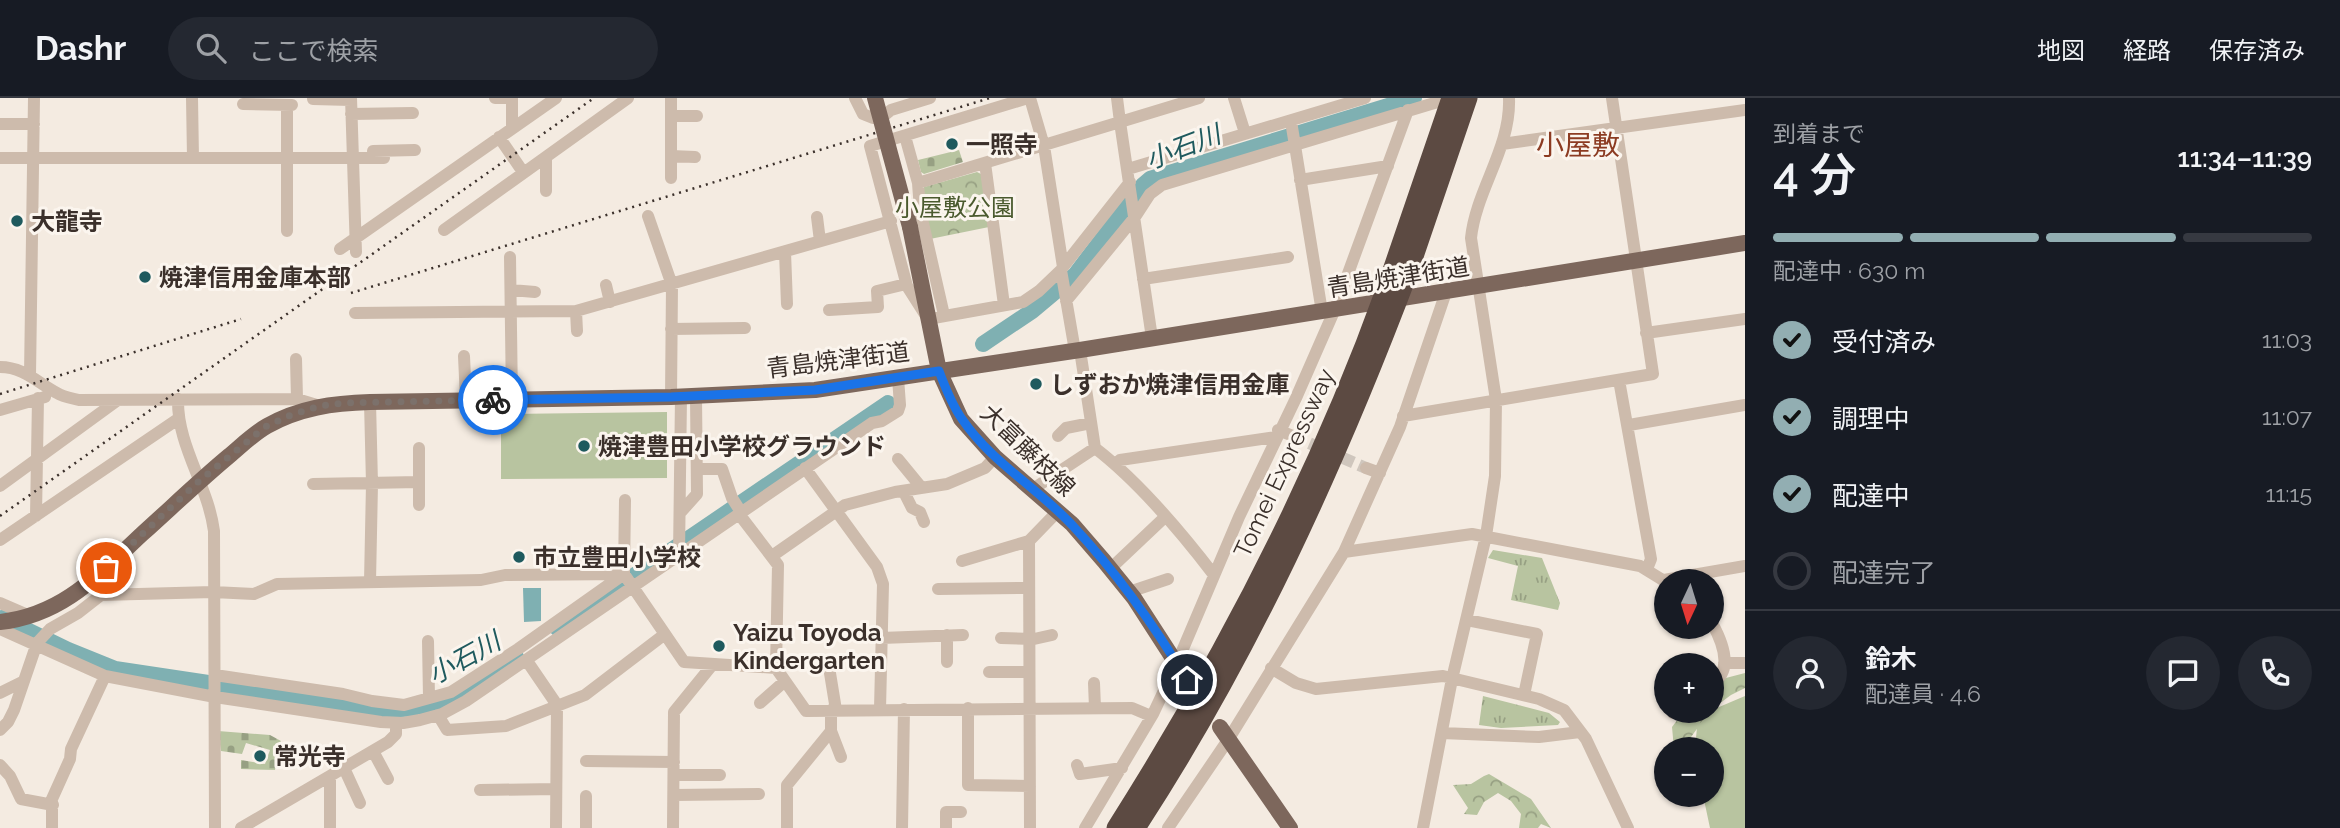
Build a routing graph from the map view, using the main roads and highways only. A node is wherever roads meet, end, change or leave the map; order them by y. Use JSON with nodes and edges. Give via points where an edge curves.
{"nodes":[{"id":1,"x":875,"y":98,"type":"edge"},
{"id":2,"x":1455,"y":99,"type":"edge"},
{"id":3,"x":1745,"y":243,"type":"edge"},
{"id":4,"x":939,"y":371,"type":"junction"},
{"id":5,"x":0,"y":622,"type":"edge"},
{"id":6,"x":1187,"y":680,"type":"dead end"},
{"id":7,"x":1224,"y":734,"type":"road end"},
{"id":8,"x":1116,"y":828,"type":"edge"},
{"id":9,"x":1136,"y":828,"type":"edge"},
{"id":10,"x":1290,"y":828,"type":"edge"}],
"edges":[{"from":1,"to":4,"type":"main road","name":"大富藤枝線","bridge":true,"via":[[936,317]]},
{"from":2,"to":8,"type":"highway","name":"Tomei Expressway","bridge":true,"via":[[1341,401],[1277,542],[1213,665]]},
{"from":2,"to":9,"type":"highway","name":"Tomei Expressway","bridge":true,"via":[[1408,274],[1350,422],[1303,526],[1202,721]]},
{"from":3,"to":4,"type":"main road","name":"青島焼津街道"},
{"from":4,"to":5,"type":"main road","name":"青島焼津街道","via":[[815,390],[320,406],[265,427],[198,482],[88,585],[29,617]]},
{"from":4,"to":6,"type":"main road","name":"大富藤枝線","via":[[961,419],[995,457],[1058,511],[1110,569]]},
{"from":7,"to":10,"type":"main road"}]}
